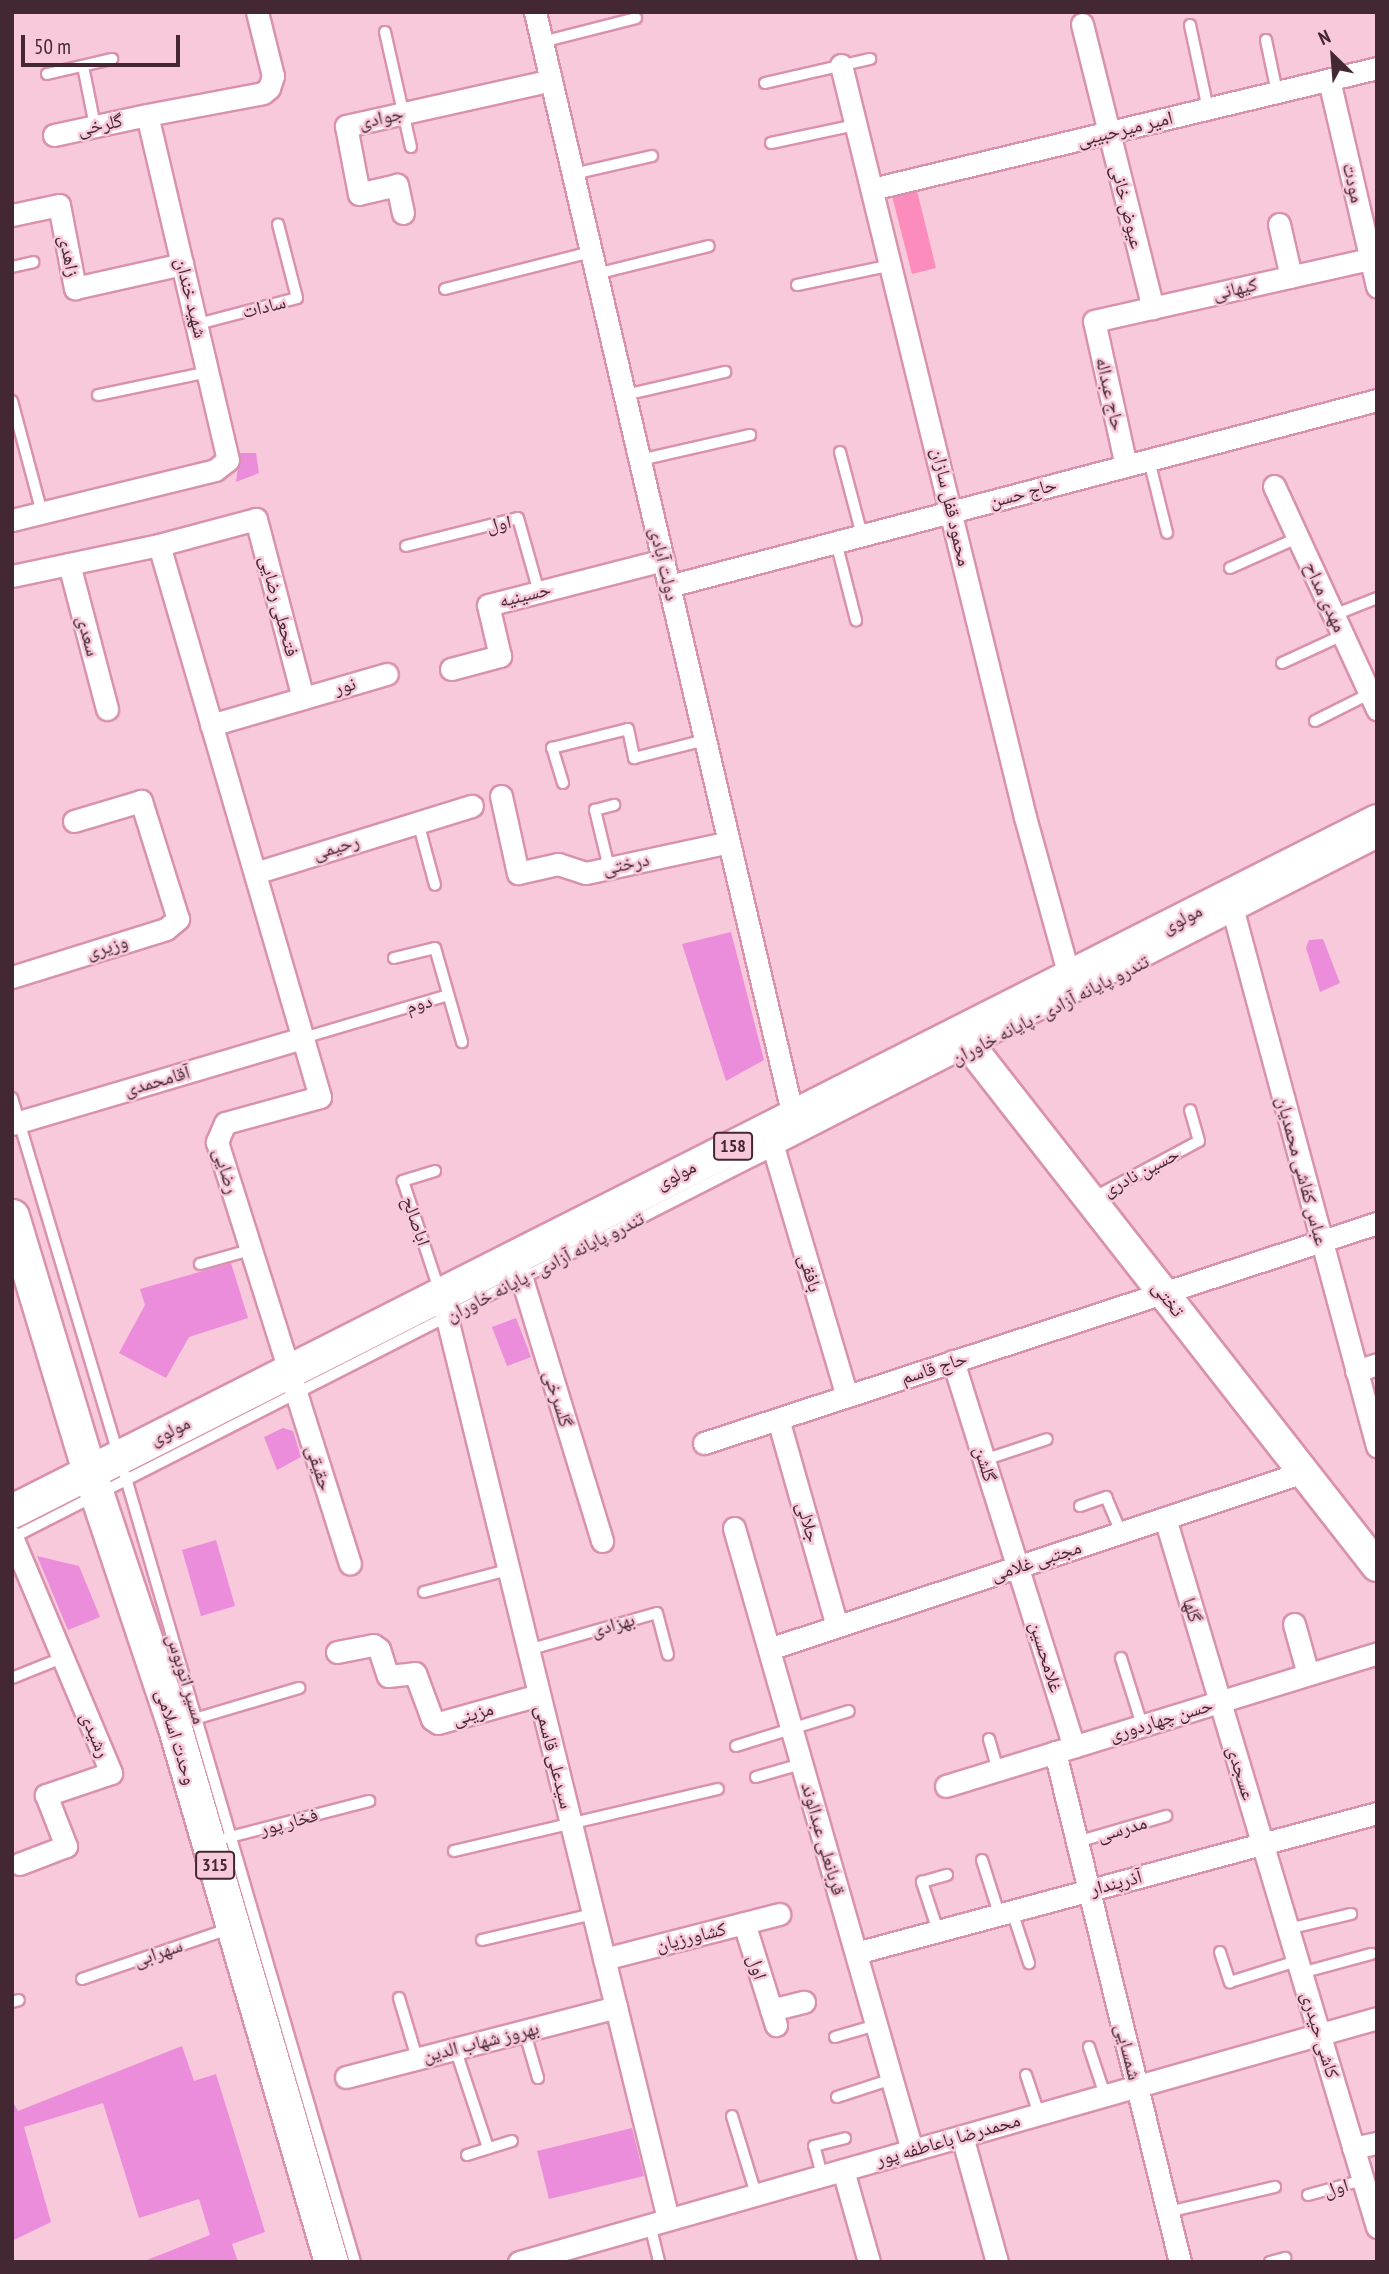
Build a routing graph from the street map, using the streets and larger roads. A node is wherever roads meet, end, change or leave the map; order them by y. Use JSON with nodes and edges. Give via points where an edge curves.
{"nodes":[{"id":1,"x":257,"y":12,"type":"edge"},
{"id":2,"x":535,"y":12,"type":"edge"},
{"id":3,"x":1082,"y":24,"type":"dead end"},
{"id":4,"x":841,"y":65,"type":"road end"},
{"id":5,"x":1377,"y":68,"type":"edge"},
{"id":6,"x":551,"y":80,"type":"junction"},
{"id":7,"x":1329,"y":80,"type":"junction"},
{"id":8,"x":147,"y":115,"type":"junction"},
{"id":9,"x":1108,"y":133,"type":"junction"},
{"id":10,"x":54,"y":135,"type":"dead end"},
{"id":11,"x":873,"y":189,"type":"junction"},
{"id":12,"x":402,"y":213,"type":"dead end"},
{"id":13,"x":12,"y":215,"type":"edge"},
{"id":14,"x":1279,"y":225,"type":"dead end"},
{"id":15,"x":1373,"y":258,"type":"edge"},
{"id":16,"x":182,"y":264,"type":"junction"},
{"id":17,"x":1291,"y":276,"type":"junction"},
{"id":18,"x":1377,"y":287,"type":"edge"},
{"id":19,"x":1153,"y":308,"type":"junction"},
{"id":20,"x":1094,"y":321,"type":"joint"},
{"id":21,"x":1377,"y":400,"type":"edge"},
{"id":22,"x":1126,"y":466,"type":"junction"},
{"id":23,"x":1274,"y":486,"type":"dead end"},
{"id":24,"x":953,"y":512,"type":"junction"},
{"id":25,"x":12,"y":520,"type":"edge"},
{"id":26,"x":159,"y":545,"type":"junction"},
{"id":27,"x":663,"y":560,"type":"junction"},
{"id":28,"x":69,"y":564,"type":"junction"},
{"id":29,"x":12,"y":576,"type":"edge"},
{"id":30,"x":669,"y":586,"type":"junction"},
{"id":31,"x":451,"y":669,"type":"dead end"},
{"id":32,"x":387,"y":674,"type":"dead end"},
{"id":33,"x":1372,"y":691,"type":"edge"},
{"id":34,"x":303,"y":698,"type":"junction"},
{"id":35,"x":107,"y":709,"type":"dead end"},
{"id":36,"x":211,"y":724,"type":"junction"},
{"id":37,"x":501,"y":796,"type":"dead end"},
{"id":38,"x":472,"y":806,"type":"dead end"},
{"id":39,"x":74,"y":821,"type":"dead end"},
{"id":40,"x":1377,"y":821,"type":"edge"},
{"id":41,"x":729,"y":842,"type":"junction"},
{"id":42,"x":255,"y":873,"type":"junction"},
{"id":43,"x":1231,"y":906,"type":"junction"},
{"id":44,"x":1069,"y":976,"type":"junction"},
{"id":45,"x":12,"y":977,"type":"edge"},
{"id":46,"x":303,"y":1038,"type":"junction"},
{"id":47,"x":966,"y":1041,"type":"junction"},
{"id":48,"x":793,"y":1116,"type":"junction"},
{"id":49,"x":16,"y":1123,"type":"edge"},
{"id":50,"x":774,"y":1150,"type":"road end"},
{"id":51,"x":12,"y":1216,"type":"edge"},
{"id":52,"x":1377,"y":1223,"type":"edge"},
{"id":53,"x":1321,"y":1241,"type":"junction"},
{"id":54,"x":519,"y":1268,"type":"junction"},
{"id":55,"x":21,"y":1282,"type":"edge"},
{"id":56,"x":1163,"y":1293,"type":"junction"},
{"id":57,"x":443,"y":1306,"type":"junction"},
{"id":58,"x":953,"y":1361,"type":"junction"},
{"id":59,"x":1367,"y":1367,"type":"edge"},
{"id":60,"x":291,"y":1384,"type":"junction"},
{"id":61,"x":847,"y":1396,"type":"junction"},
{"id":62,"x":778,"y":1419,"type":"junction"},
{"id":63,"x":704,"y":1443,"type":"dead end"},
{"id":64,"x":1377,"y":1446,"type":"edge"},
{"id":65,"x":1304,"y":1472,"type":"junction"},
{"id":66,"x":93,"y":1482,"type":"junction"},
{"id":67,"x":12,"y":1511,"type":"edge"},
{"id":68,"x":1165,"y":1518,"type":"junction"},
{"id":69,"x":734,"y":1528,"type":"dead end"},
{"id":70,"x":12,"y":1538,"type":"edge"},
{"id":71,"x":602,"y":1541,"type":"dead end"},
{"id":72,"x":1372,"y":1550,"type":"edge"},
{"id":73,"x":350,"y":1564,"type":"dead end"},
{"id":74,"x":1017,"y":1567,"type":"junction"},
{"id":75,"x":1294,"y":1624,"type":"dead end"},
{"id":76,"x":838,"y":1626,"type":"junction"},
{"id":77,"x":769,"y":1649,"type":"junction"},
{"id":78,"x":337,"y":1652,"type":"dead end"},
{"id":79,"x":1377,"y":1653,"type":"edge"},
{"id":80,"x":1308,"y":1674,"type":"junction"},
{"id":81,"x":539,"y":1695,"type":"junction"},
{"id":82,"x":1220,"y":1702,"type":"junction"},
{"id":83,"x":1064,"y":1749,"type":"junction"},
{"id":84,"x":946,"y":1786,"type":"dead end"},
{"id":85,"x":1377,"y":1813,"type":"edge"},
{"id":86,"x":1262,"y":1844,"type":"junction"},
{"id":87,"x":19,"y":1864,"type":"dead end"},
{"id":88,"x":1089,"y":1891,"type":"junction"},
{"id":89,"x":779,"y":1914,"type":"dead end"},
{"id":90,"x":744,"y":1923,"type":"junction"},
{"id":91,"x":856,"y":1953,"type":"junction"},
{"id":92,"x":604,"y":1959,"type":"junction"},
{"id":93,"x":804,"y":2002,"type":"dead end"},
{"id":94,"x":616,"y":2007,"type":"junction"},
{"id":95,"x":1377,"y":2018,"type":"edge"},
{"id":96,"x":1319,"y":2034,"type":"junction"},
{"id":97,"x":346,"y":2077,"type":"dead end"},
{"id":98,"x":1137,"y":2086,"type":"junction"},
{"id":99,"x":962,"y":2136,"type":"junction"},
{"id":100,"x":1377,"y":2143,"type":"edge"},
{"id":101,"x":1353,"y":2148,"type":"junction"},
{"id":102,"x":912,"y":2150,"type":"junction"},
{"id":103,"x":843,"y":2170,"type":"junction"},
{"id":104,"x":659,"y":2222,"type":"junction"},
{"id":105,"x":1377,"y":2227,"type":"edge"},
{"id":106,"x":331,"y":2262,"type":"edge"},
{"id":107,"x":519,"y":2262,"type":"edge"},
{"id":108,"x":869,"y":2262,"type":"edge"},
{"id":109,"x":997,"y":2262,"type":"edge"},
{"id":110,"x":1180,"y":2262,"type":"edge"}],
"edges":[{"from":1,"to":8,"type":"street","via":[[273,76],[270,88]]},
{"from":2,"to":6,"type":"street","name":"دولت آبادی"},
{"from":3,"to":9,"type":"street","name":"عیوض خانی"},
{"from":4,"to":11,"type":"street","name":"محمود قفل سازان"},
{"from":5,"to":7,"type":"street","name":"امیر میرحبیبی"},
{"from":6,"to":12,"type":"street","name":"جوادی","via":[[346,126],[359,194],[397,185]]},
{"from":6,"to":27,"type":"street","name":"دولت آبادی"},
{"from":7,"to":9,"type":"street","name":"امیر میرحبیبی"},
{"from":7,"to":15,"type":"street","name":"مودت"},
{"from":8,"to":10,"type":"street","name":"گلرخی"},
{"from":8,"to":16,"type":"street","name":"شهید خندان"},
{"from":9,"to":11,"type":"street","name":"امیر میرحبیبی"},
{"from":9,"to":19,"type":"street","name":"عیوض خانی"},
{"from":11,"to":24,"type":"street","name":"محمود قفل سازان"},
{"from":13,"to":16,"type":"street","name":"زاهدی","via":[[59,205],[75,288]]},
{"from":14,"to":17,"type":"street"},
{"from":15,"to":17,"type":"street","name":"کیهانی"},
{"from":15,"to":18,"type":"street","name":"مودت"},
{"from":16,"to":25,"type":"street","name":"شهید خندان","via":[[228,454],[224,465]]},
{"from":17,"to":19,"type":"street","name":"کیهانی"},
{"from":19,"to":20,"type":"street","name":"کیهانی"},
{"from":20,"to":22,"type":"street","name":"حاج عبداله"},
{"from":21,"to":22,"type":"street","name":"حاج حسن"},
{"from":22,"to":24,"type":"street","name":"حاج حسن"},
{"from":23,"to":33,"type":"street","name":"مهدی مداح"},
{"from":24,"to":30,"type":"street","name":"حاج حسن"},
{"from":24,"to":44,"type":"street","name":"محمود قفل سازان","via":[[1021,804]]},
{"from":26,"to":28,"type":"street","name":"فتحعلی رضایی"},
{"from":26,"to":34,"type":"street","name":"فتحعلی رضایی","via":[[256,519]]},
{"from":26,"to":36,"type":"street"},
{"from":27,"to":30,"type":"street","name":"دولت آبادی"},
{"from":27,"to":31,"type":"street","name":"حسینیه","via":[[488,605],[500,656]]},
{"from":28,"to":29,"type":"street","name":"فتحعلی رضایی"},
{"from":28,"to":35,"type":"street","name":"سعدی"},
{"from":30,"to":41,"type":"street","name":"دولت آبادی"},
{"from":32,"to":34,"type":"street","name":"نور"},
{"from":34,"to":36,"type":"street"},
{"from":36,"to":42,"type":"street"},
{"from":37,"to":41,"type":"street","name":"درختی","via":[[518,873],[558,864],[586,873]]},
{"from":38,"to":42,"type":"street","name":"رحیمی"},
{"from":39,"to":45,"type":"street","name":"وزیری","via":[[141,801],[177,919],[175,925]]},
{"from":40,"to":43,"type":"main road","name":"مولوی","number":"158"},
{"from":41,"to":48,"type":"street","name":"دولت آبادی"},
{"from":42,"to":46,"type":"street"},
{"from":43,"to":44,"type":"main road","name":"مولوی","number":"158"},
{"from":43,"to":53,"type":"street","name":"عباس کفاشی محمدیان"},
{"from":44,"to":47,"type":"main road","name":"مولوی","number":"158"},
{"from":46,"to":49,"type":"street","name":"آقامحمدی"},
{"from":46,"to":60,"type":"street","name":"رضایی","via":[[320,1097],[225,1123],[216,1135]]},
{"from":47,"to":48,"type":"main road","name":"مولوی","number":"158"},
{"from":47,"to":56,"type":"main road","name":"تختی"},
{"from":48,"to":54,"type":"main road","name":"مولوی","number":"158"},
{"from":50,"to":61,"type":"street","name":"بافقی"},
{"from":51,"to":55,"type":"main road","name":"وحدت اسلامی","number":"315"},
{"from":52,"to":53,"type":"street","name":"حاج قاسم"},
{"from":53,"to":56,"type":"street","name":"حاج قاسم"},
{"from":53,"to":59,"type":"street","name":"عباس کفاشی محمدیان"},
{"from":54,"to":57,"type":"main road","name":"مولوی","number":"158"},
{"from":54,"to":71,"type":"street","name":"گلسرخی"},
{"from":55,"to":66,"type":"main road","name":"وحدت اسلامی","number":"315"},
{"from":56,"to":58,"type":"street","name":"حاج قاسم"},
{"from":56,"to":65,"type":"main road","name":"تختی"},
{"from":57,"to":60,"type":"main road","name":"مولوی","number":"158"},
{"from":57,"to":81,"type":"street","name":"سیدعلی قاسمی"},
{"from":58,"to":61,"type":"street","name":"حاج قاسم"},
{"from":58,"to":74,"type":"street","name":"گلشن"},
{"from":59,"to":64,"type":"street","name":"عباس کفاشی محمدیان"},
{"from":60,"to":66,"type":"main road","name":"مولوی","number":"158"},
{"from":60,"to":73,"type":"street","name":"حقیقی"},
{"from":61,"to":62,"type":"street","name":"حاج قاسم"},
{"from":62,"to":63,"type":"street","name":"حاج قاسم"},
{"from":62,"to":76,"type":"street","name":"جلالی"},
{"from":65,"to":68,"type":"street","name":"مجتبی غلامی"},
{"from":65,"to":72,"type":"main road","name":"تختی"},
{"from":66,"to":67,"type":"main road","name":"مولوی","number":"158"},
{"from":66,"to":106,"type":"main road","name":"وحدت اسلامی","number":"315","via":[[186,1721],[221,1840],[234,1927]]},
{"from":68,"to":74,"type":"street","name":"مجتبی غلامی"},
{"from":68,"to":82,"type":"street","name":"گلها"},
{"from":69,"to":77,"type":"street","name":"قربانعلی عبدالوند"},
{"from":70,"to":87,"type":"street","name":"رشیدی","via":[[111,1773],[46,1795],[66,1846]]},
{"from":74,"to":76,"type":"street","name":"مجتبی غلامی"},
{"from":74,"to":83,"type":"street","name":"غلامحسین"},
{"from":75,"to":80,"type":"street"},
{"from":76,"to":77,"type":"street","name":"مجتبی غلامی"},
{"from":77,"to":91,"type":"street","name":"قربانعلی عبدالوند"},
{"from":78,"to":81,"type":"street","name":"مزینی","via":[[373,1645],[379,1649],[388,1676],[415,1673],[432,1719],[438,1723]]},
{"from":79,"to":80,"type":"street","name":"حسن چهاردوری"},
{"from":80,"to":82,"type":"street","name":"حسن چهاردوری"},
{"from":81,"to":92,"type":"street","name":"سیدعلی قاسمی"},
{"from":82,"to":83,"type":"street","name":"حسن چهاردوری"},
{"from":82,"to":86,"type":"street","name":"عسجدی"},
{"from":83,"to":84,"type":"street","name":"حسن چهاردوری"},
{"from":83,"to":88,"type":"street","name":"مدرسی"},
{"from":85,"to":86,"type":"street","name":"آذرپندار"},
{"from":86,"to":88,"type":"street","name":"آذرپندار"},
{"from":86,"to":96,"type":"street","name":"کاشی حیدری"},
{"from":88,"to":91,"type":"street","name":"آذرپندار"},
{"from":88,"to":98,"type":"street","name":"شمسایی"},
{"from":89,"to":90,"type":"street","name":"کشاورزیان"},
{"from":90,"to":92,"type":"street","name":"کشاورزیان"},
{"from":90,"to":93,"type":"street","name":"اول","via":[[773,2018]]},
{"from":91,"to":102,"type":"street","name":"قربانعلی عبدالوند"},
{"from":92,"to":94,"type":"street","name":"سیدعلی قاسمی"},
{"from":94,"to":97,"type":"street","name":"بهروز شهاب الدین"},
{"from":94,"to":104,"type":"street","name":"سیدعلی قاسمی"},
{"from":95,"to":96,"type":"street","name":"محمدرضا باعاطفه پور"},
{"from":96,"to":98,"type":"street","name":"محمدرضا باعاطفه پور"},
{"from":96,"to":101,"type":"street","name":"کاشی حیدری"},
{"from":98,"to":99,"type":"street","name":"محمدرضا باعاطفه پور"},
{"from":98,"to":110,"type":"street","name":"شمسایی"},
{"from":99,"to":102,"type":"street","name":"محمدرضا باعاطفه پور"},
{"from":99,"to":109,"type":"street"},
{"from":100,"to":101,"type":"street"},
{"from":101,"to":105,"type":"street","name":"کاشی حیدری"},
{"from":102,"to":103,"type":"street","name":"محمدرضا باعاطفه پور"},
{"from":103,"to":104,"type":"street","name":"محمدرضا باعاطفه پور"},
{"from":103,"to":108,"type":"street"},
{"from":104,"to":107,"type":"street","name":"محمدرضا باعاطفه پور"}]}
